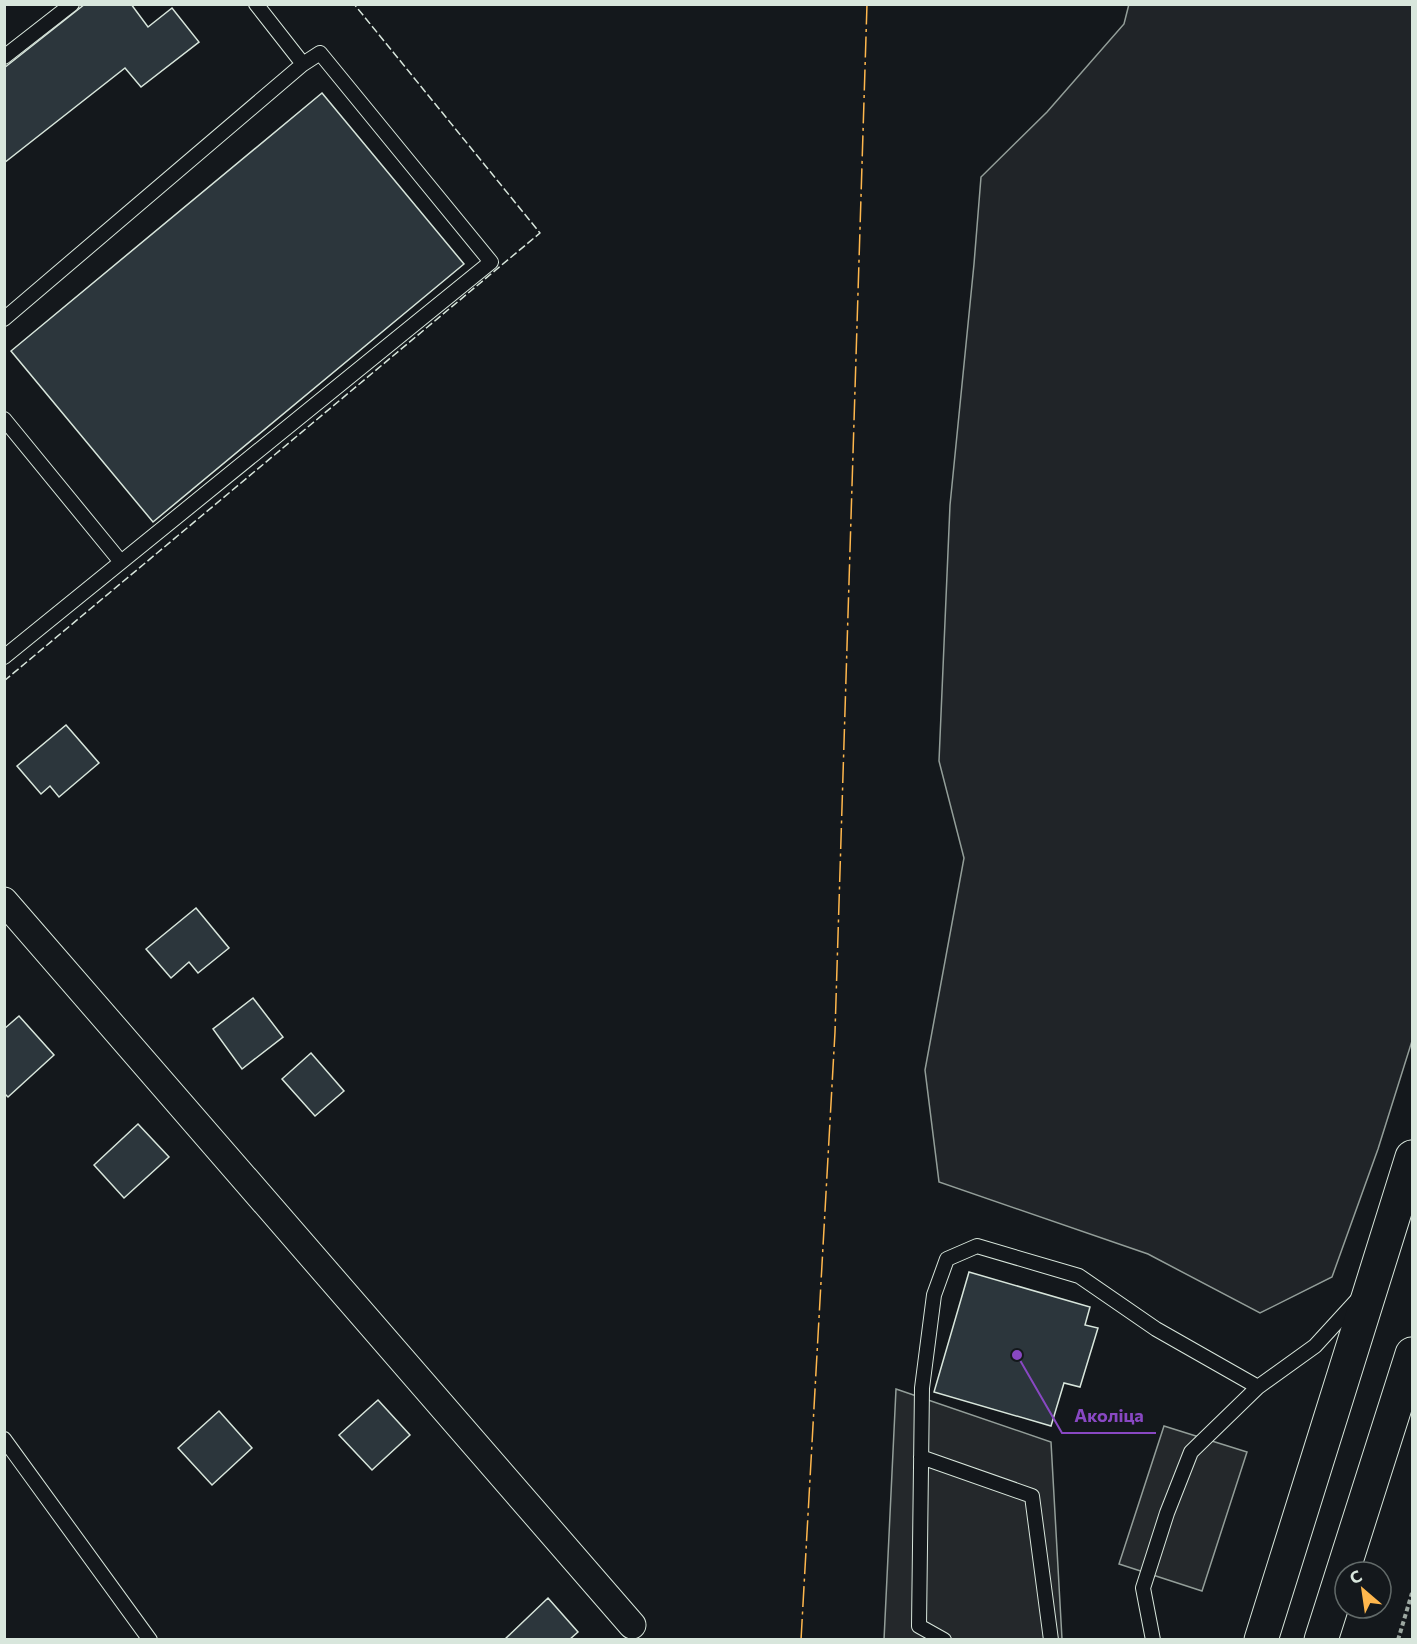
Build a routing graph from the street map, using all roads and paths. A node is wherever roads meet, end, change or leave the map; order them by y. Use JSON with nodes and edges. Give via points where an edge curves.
{"nodes":[{"id":1,"x":72,"y":4,"type":"edge"},
{"id":2,"x":256,"y":4,"type":"edge"},
{"id":3,"x":4,"y":57,"type":"edge"},
{"id":4,"x":303,"y":64,"type":"junction"},
{"id":5,"x":4,"y":319,"type":"edge"},
{"id":6,"x":4,"y":419,"type":"edge"},
{"id":7,"x":121,"y":562,"type":"junction"},
{"id":8,"x":4,"y":657,"type":"edge"},
{"id":9,"x":4,"y":901,"type":"edge"},
{"id":10,"x":1413,"y":1157,"type":"edge"},
{"id":11,"x":1382,"y":1255,"type":"junction"},
{"id":12,"x":1413,"y":1354,"type":"edge"},
{"id":13,"x":1258,"y":1386,"type":"junction"},
{"id":14,"x":4,"y":1439,"type":"edge"},
{"id":15,"x":921,"y":1457,"type":"junction"},
{"id":16,"x":1413,"y":1593,"type":"edge"},
{"id":17,"x":632,"y":1625,"type":"dead end"},
{"id":18,"x":150,"y":1640,"type":"edge"},
{"id":19,"x":944,"y":1640,"type":"edge"},
{"id":20,"x":1051,"y":1640,"type":"edge"},
{"id":21,"x":1153,"y":1640,"type":"edge"},
{"id":22,"x":1261,"y":1640,"type":"edge"},
{"id":23,"x":1321,"y":1640,"type":"edge"},
{"id":24,"x":1398,"y":1640,"type":"edge"}],
"edges":[{"from":1,"to":3,"type":"lane"},
{"from":2,"to":4,"type":"lane"},
{"from":4,"to":5,"type":"lane"},
{"from":4,"to":7,"type":"lane","via":[[320,53],[491,262]]},
{"from":6,"to":7,"type":"lane"},
{"from":7,"to":8,"type":"lane"},
{"from":9,"to":17,"type":"street"},
{"from":10,"to":11,"type":"highway"},
{"from":11,"to":13,"type":"lane","via":[[1358,1299],[1316,1346]]},
{"from":11,"to":22,"type":"highway"},
{"from":12,"to":23,"type":"highway"},
{"from":13,"to":15,"type":"lane","via":[[1156,1329],[1079,1276],[977,1246],[946,1259],[934,1295],[922,1388]]},
{"from":13,"to":21,"type":"lane","via":[[1191,1452],[1143,1588]]},
{"from":14,"to":18,"type":"lane"},
{"from":15,"to":19,"type":"lane","via":[[919,1626]]},
{"from":15,"to":20,"type":"lane","via":[[1032,1496]]},
{"from":16,"to":24,"type":"path"}]}
